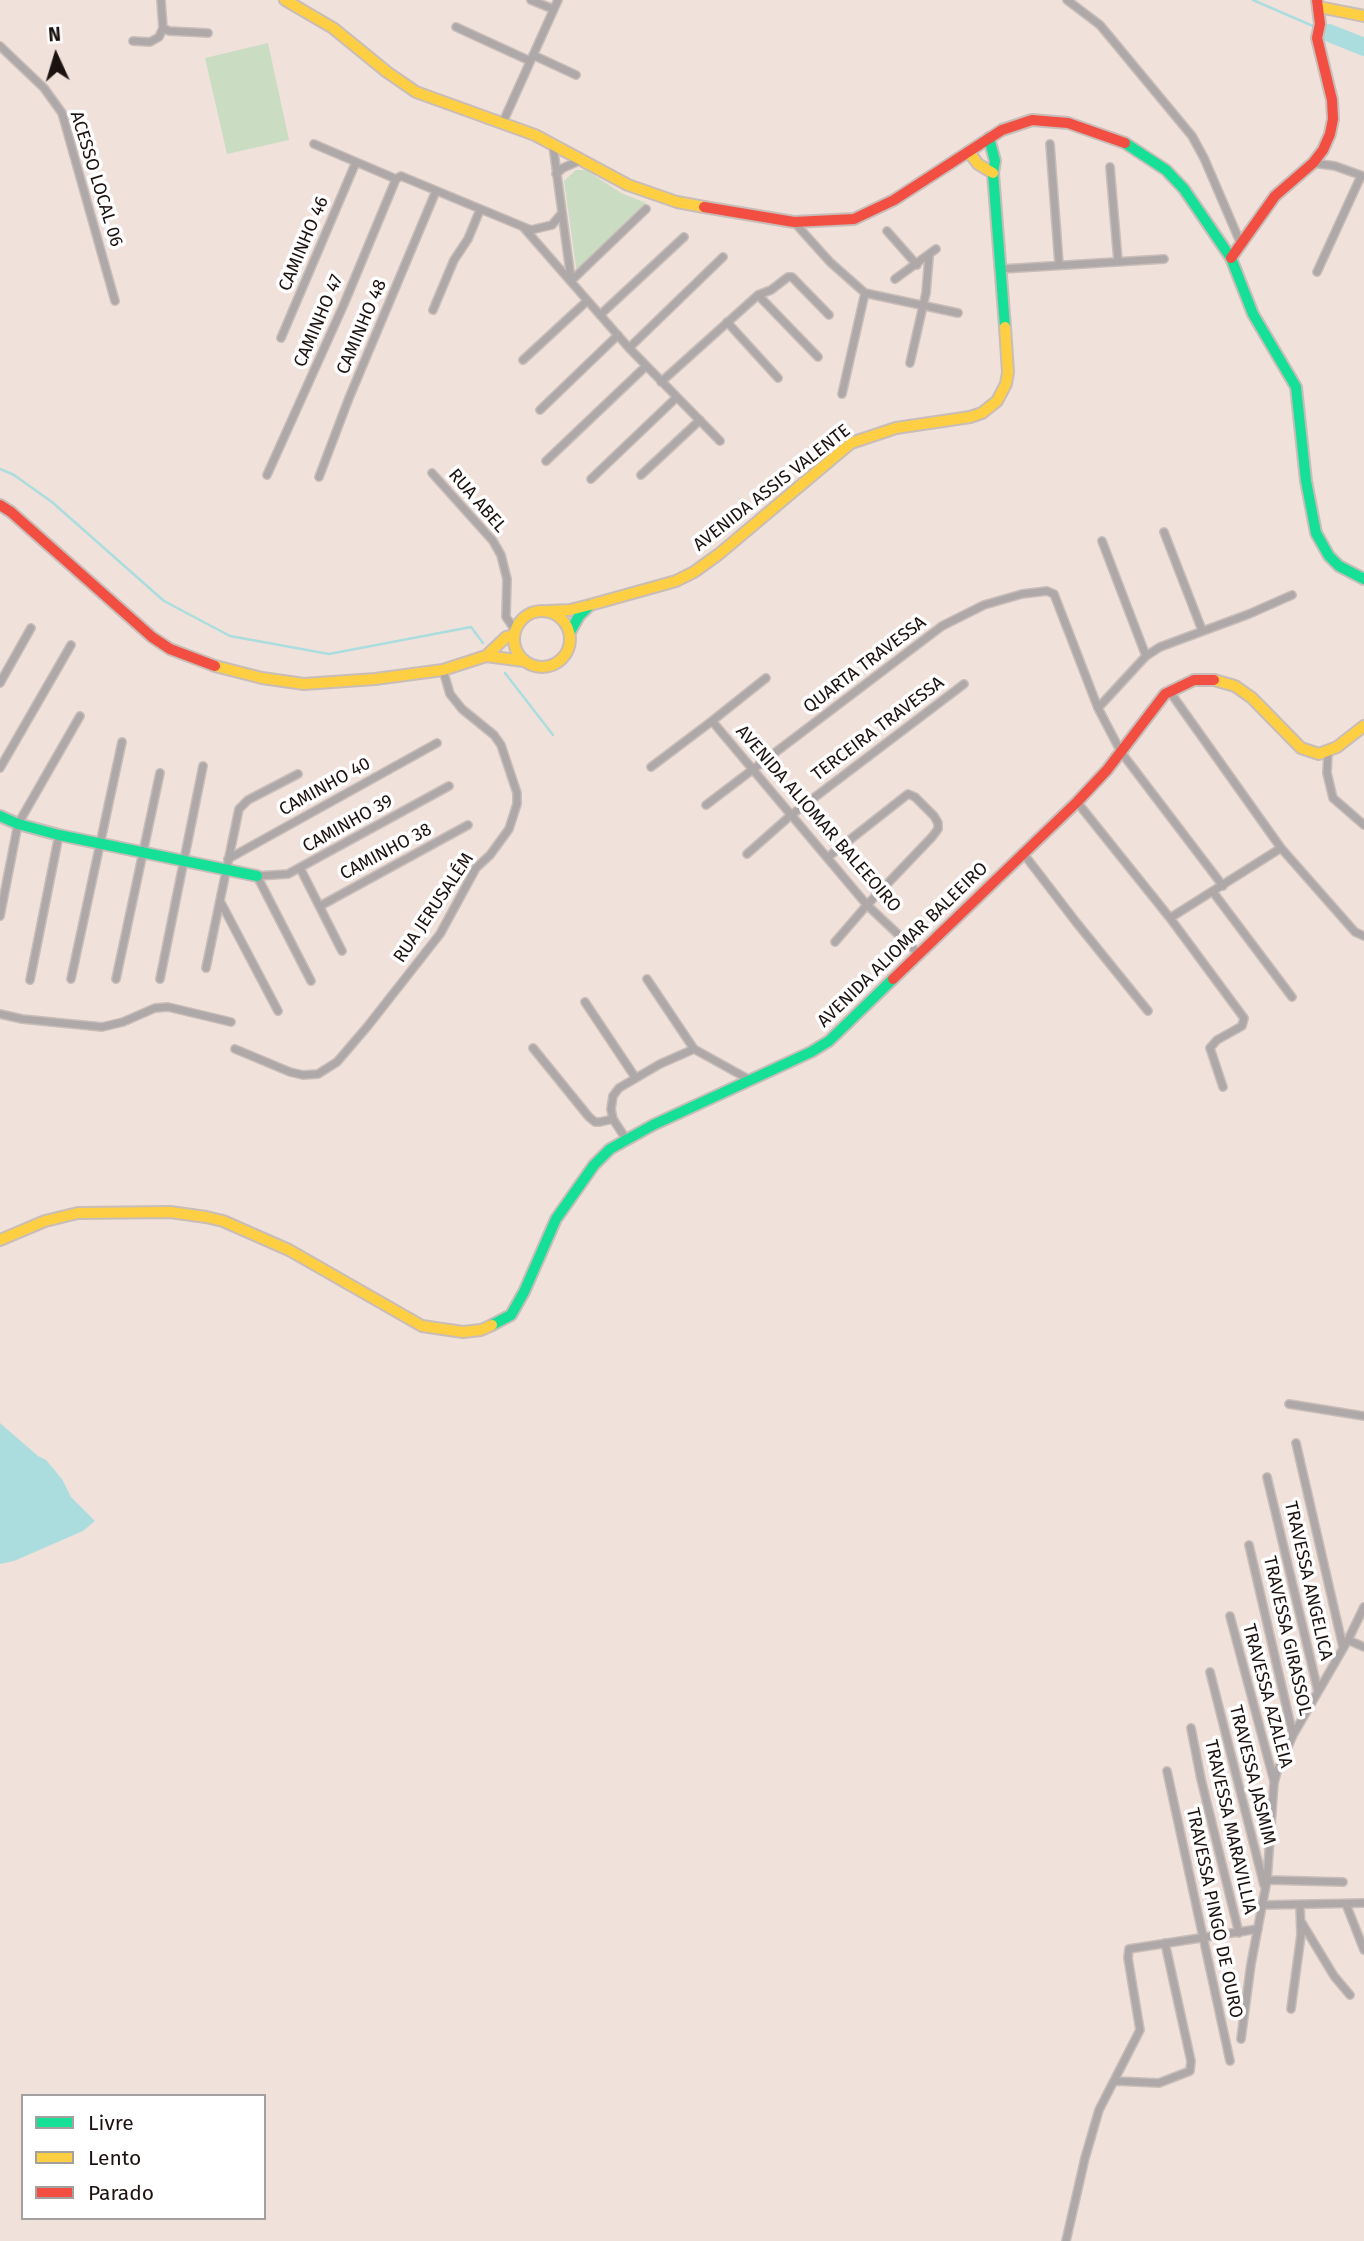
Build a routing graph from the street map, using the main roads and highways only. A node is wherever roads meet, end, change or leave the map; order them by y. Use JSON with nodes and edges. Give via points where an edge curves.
{"nodes":[{"id":1,"x":286,"y":0,"type":"edge"},
{"id":2,"x":1318,"y":4,"type":"edge"},
{"id":3,"x":1364,"y":16,"type":"edge"},
{"id":4,"x":989,"y":138,"type":"junction"},
{"id":5,"x":969,"y":152,"type":"junction"},
{"id":6,"x":993,"y":173,"type":"junction"},
{"id":7,"x":1231,"y":258,"type":"junction"},
{"id":8,"x":0,"y":505,"type":"edge"},
{"id":9,"x":1364,"y":579,"type":"edge"},
{"id":10,"x":590,"y":605,"type":"junction"},
{"id":11,"x":547,"y":611,"type":"junction"},
{"id":12,"x":514,"y":632,"type":"junction"},
{"id":13,"x":570,"y":632,"type":"junction"},
{"id":14,"x":486,"y":656,"type":"junction"},
{"id":15,"x":524,"y":661,"type":"junction"},
{"id":16,"x":1364,"y":725,"type":"edge"},
{"id":17,"x":0,"y":816,"type":"edge"},
{"id":18,"x":257,"y":876,"type":"road end"},
{"id":19,"x":0,"y":1240,"type":"edge"}],
"edges":[{"from":1,"to":5,"type":"main road","via":[[333,28],[416,92],[503,122],[628,185],[677,202],[794,222],[845,220],[894,200]]},
{"from":2,"to":3,"type":"main road"},
{"from":2,"to":7,"type":"main road","via":[[1317,38],[1332,100],[1333,119],[1326,142],[1313,163],[1275,196]]},
{"from":4,"to":5,"type":"main road"},
{"from":4,"to":6,"type":"main road","name":"AVENIDA ASSIS VALENTE"},
{"from":4,"to":7,"type":"main road","via":[[1021,122],[1049,120],[1130,145],[1184,189]]},
{"from":5,"to":6,"type":"main road"},
{"from":6,"to":10,"type":"main road","name":"AVENIDA ASSIS VALENTE","via":[[1008,372],[1002,393],[990,409],[950,422],[879,432],[851,443],[694,572],[660,587]]},
{"from":7,"to":9,"type":"main road","via":[[1253,314],[1296,387],[1316,533],[1339,566]]},
{"from":8,"to":14,"type":"main road","via":[[152,637],[202,663],[304,684],[443,670]]},
{"from":10,"to":11,"type":"main road","name":"AVENIDA ASSIS VALENTE"},
{"from":10,"to":13,"type":"main road"},
{"from":11,"to":12,"type":"main road","via":[[522,618]]},
{"from":11,"to":13,"type":"main road","via":[[562,618]]},
{"from":12,"to":14,"type":"main road"},
{"from":12,"to":15,"type":"main road"},
{"from":13,"to":15,"type":"main road","via":[[568,650],[557,663],[540,667]]},
{"from":14,"to":15,"type":"main road"},
{"from":16,"to":19,"type":"main road","name":"AVENIDA ALIOMAR BALEEIRO","via":[[1320,754],[1301,748],[1235,686],[1194,680],[1159,699],[1077,802],[829,1041],[610,1149],[556,1219],[511,1315],[481,1330],[422,1326],[289,1250],[206,1217],[170,1212],[78,1213],[44,1221]]},
{"from":17,"to":18,"type":"main road","via":[[59,835],[227,864]]}]}
